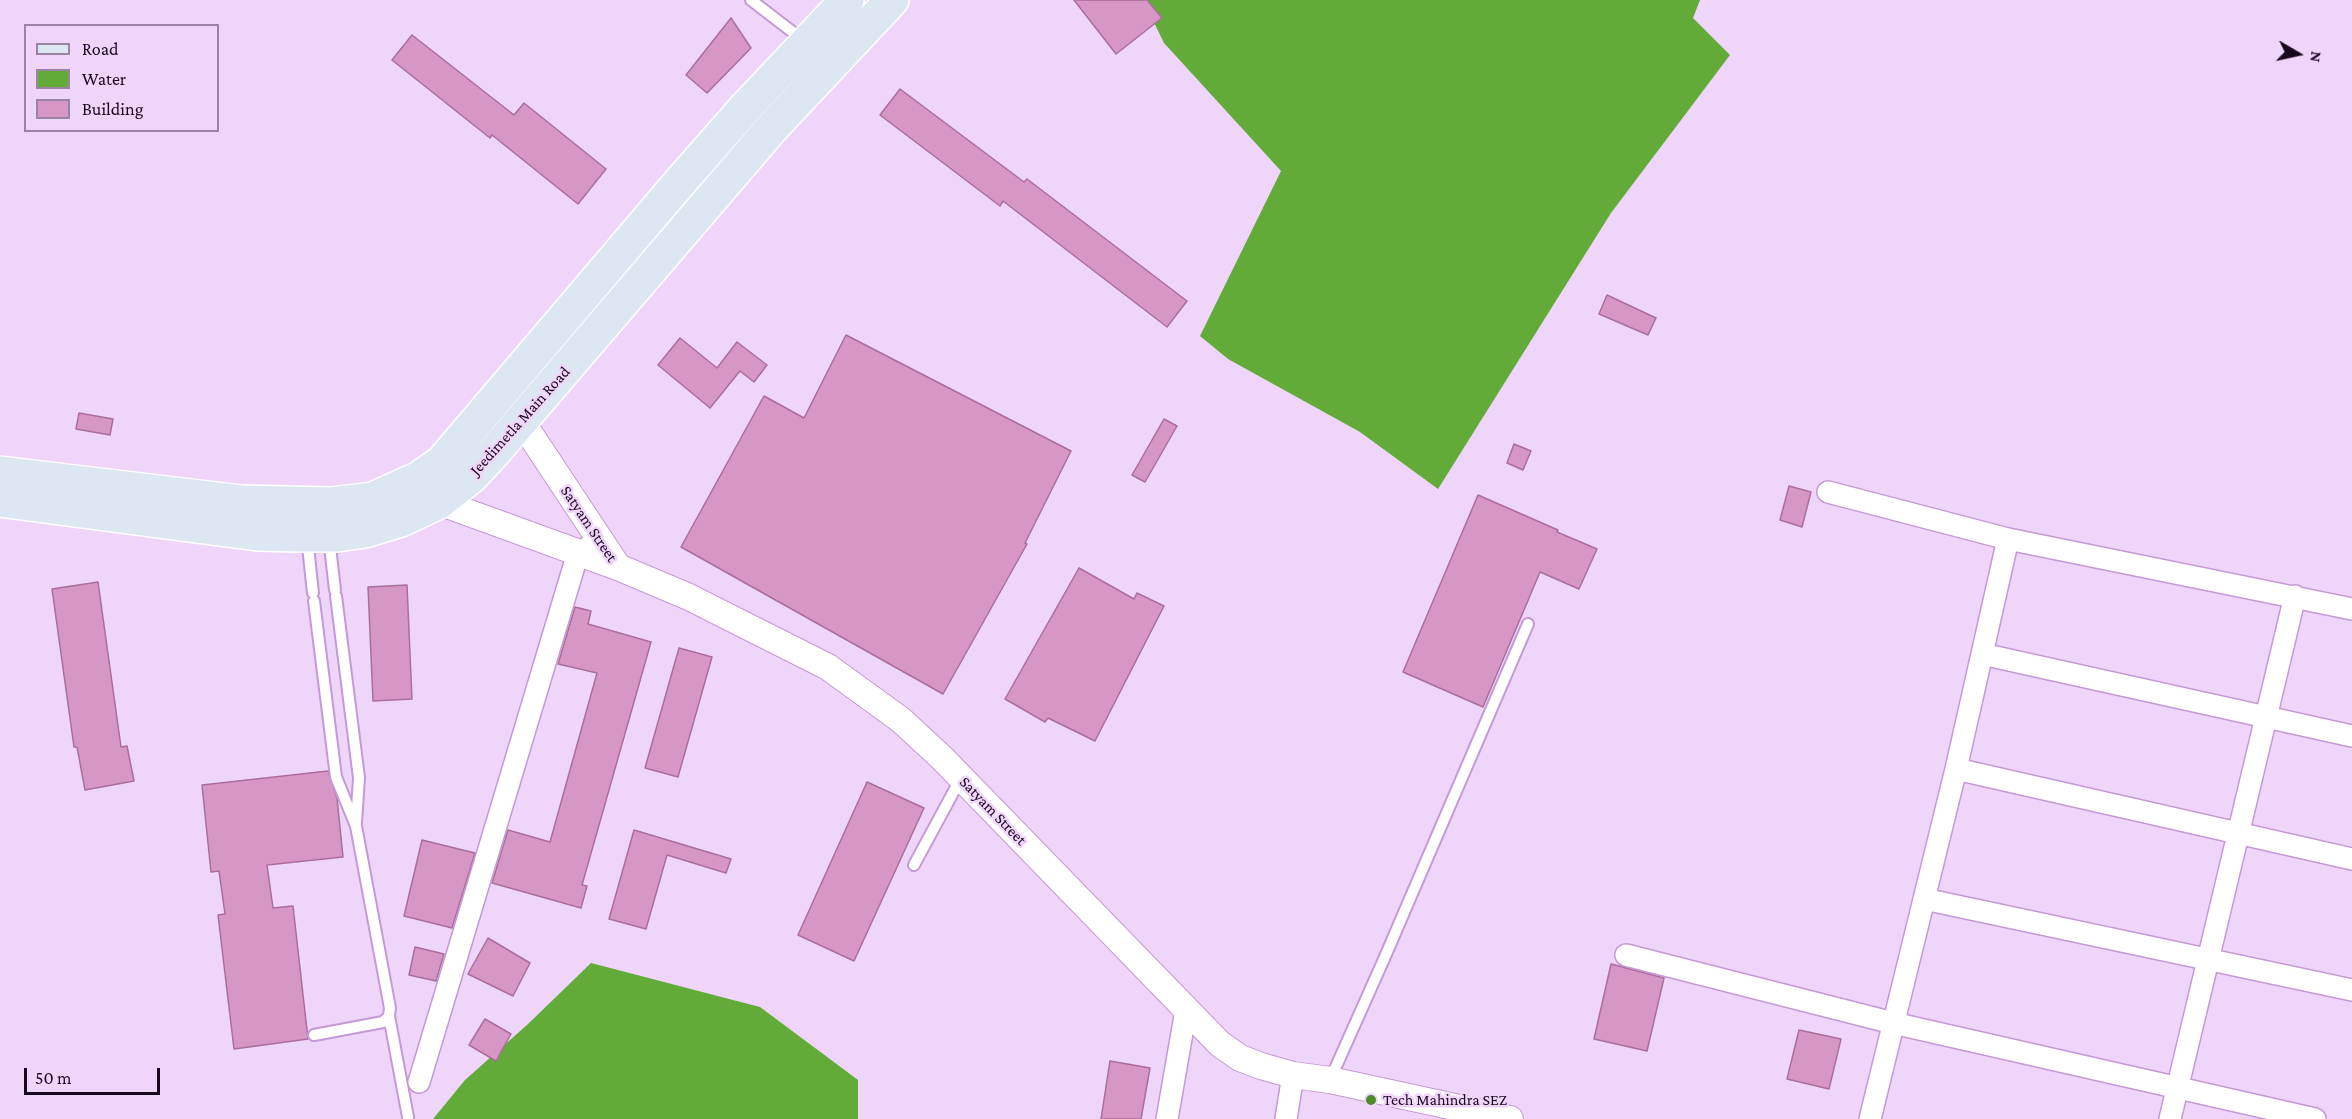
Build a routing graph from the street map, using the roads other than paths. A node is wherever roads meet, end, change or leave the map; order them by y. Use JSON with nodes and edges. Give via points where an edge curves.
{"nodes":[{"id":1,"x":751,"y":0,"type":"edge"},
{"id":2,"x":847,"y":0,"type":"edge"},
{"id":3,"x":892,"y":0,"type":"edge"},
{"id":4,"x":806,"y":43,"type":"junction"},
{"id":5,"x":522,"y":422,"type":"junction"},
{"id":6,"x":0,"y":473,"type":"edge"},
{"id":7,"x":1828,"y":492,"type":"dead end"},
{"id":8,"x":0,"y":501,"type":"edge"},
{"id":9,"x":439,"y":502,"type":"junction"},
{"id":10,"x":317,"y":535,"type":"junction"},
{"id":11,"x":2008,"y":539,"type":"junction"},
{"id":12,"x":600,"y":541,"type":"junction"},
{"id":13,"x":578,"y":553,"type":"junction"},
{"id":14,"x":618,"y":567,"type":"junction"},
{"id":15,"x":2295,"y":596,"type":"junction"},
{"id":16,"x":2352,"y":609,"type":"edge"},
{"id":17,"x":1528,"y":624,"type":"dead end"},
{"id":18,"x":1982,"y":654,"type":"junction"},
{"id":19,"x":2267,"y":717,"type":"junction"},
{"id":20,"x":2352,"y":736,"type":"edge"},
{"id":21,"x":1956,"y":769,"type":"junction"},
{"id":22,"x":961,"y":777,"type":"junction"},
{"id":23,"x":356,"y":826,"type":"junction"},
{"id":24,"x":2239,"y":833,"type":"junction"},
{"id":25,"x":2352,"y":859,"type":"edge"},
{"id":26,"x":914,"y":865,"type":"dead end"},
{"id":27,"x":1924,"y":899,"type":"junction"},
{"id":28,"x":1626,"y":955,"type":"dead end"},
{"id":29,"x":2209,"y":959,"type":"junction"},
{"id":30,"x":2352,"y":990,"type":"edge"},
{"id":31,"x":1186,"y":1010,"type":"junction"},
{"id":32,"x":389,"y":1016,"type":"junction"},
{"id":33,"x":1893,"y":1023,"type":"junction"},
{"id":34,"x":314,"y":1035,"type":"dead end"},
{"id":35,"x":1293,"y":1075,"type":"junction"},
{"id":36,"x":1330,"y":1080,"type":"junction"},
{"id":37,"x":419,"y":1082,"type":"dead end"},
{"id":38,"x":2178,"y":1089,"type":"junction"},
{"id":39,"x":408,"y":1117,"type":"dead end"},
{"id":40,"x":1167,"y":1119,"type":"edge"},
{"id":41,"x":1286,"y":1119,"type":"edge"},
{"id":42,"x":1510,"y":1119,"type":"edge"},
{"id":43,"x":1870,"y":1119,"type":"edge"},
{"id":44,"x":2170,"y":1119,"type":"edge"},
{"id":45,"x":2315,"y":1119,"type":"edge"}],
"edges":[{"from":1,"to":4,"type":"lane"},
{"from":2,"to":4,"type":"main road","name":"Jeedimetla Main Road"},
{"from":3,"to":5,"type":"main road","name":"Jeedimetla Main Road","via":[[771,129]]},
{"from":4,"to":6,"type":"main road","name":"Jeedimetla Main Road","via":[[680,182],[442,462],[419,478],[373,499],[331,504],[241,502]]},
{"from":5,"to":9,"type":"main road","name":"Jeedimetla Main Road","via":[[472,476]]},
{"from":5,"to":12,"type":"street","name":"Satyam Street"},
{"from":7,"to":11,"type":"street"},
{"from":8,"to":10,"type":"main road","name":"Jeedimetla Main Road","via":[[257,534]]},
{"from":9,"to":10,"type":"main road","name":"Jeedimetla Main Road","via":[[365,531]]},
{"from":9,"to":13,"type":"street"},
{"from":10,"to":23,"type":"lane","via":[[336,593],[359,778]]},
{"from":10,"to":23,"type":"lane","via":[[314,597],[336,777]]},
{"from":11,"to":15,"type":"street"},
{"from":11,"to":18,"type":"street"},
{"from":12,"to":13,"type":"street"},
{"from":12,"to":14,"type":"street","name":"Satyam Street"},
{"from":13,"to":14,"type":"street"},
{"from":13,"to":37,"type":"street"},
{"from":14,"to":22,"type":"street","name":"Satyam Street","via":[[689,597],[828,667],[901,720]]},
{"from":15,"to":16,"type":"street"},
{"from":15,"to":19,"type":"street"},
{"from":17,"to":36,"type":"lane"},
{"from":18,"to":19,"type":"street"},
{"from":18,"to":21,"type":"street"},
{"from":19,"to":20,"type":"street"},
{"from":19,"to":24,"type":"street"},
{"from":21,"to":24,"type":"street"},
{"from":21,"to":27,"type":"street"},
{"from":22,"to":26,"type":"lane"},
{"from":22,"to":31,"type":"street","name":"Satyam Street"},
{"from":23,"to":32,"type":"lane"},
{"from":24,"to":25,"type":"street"},
{"from":24,"to":29,"type":"street"},
{"from":27,"to":29,"type":"street"},
{"from":27,"to":33,"type":"street"},
{"from":28,"to":33,"type":"street"},
{"from":29,"to":30,"type":"street"},
{"from":29,"to":38,"type":"street"},
{"from":31,"to":35,"type":"street","name":"Satyam Street","via":[[1240,1058]]},
{"from":31,"to":40,"type":"street"},
{"from":32,"to":34,"type":"lane","via":[[383,1022]]},
{"from":32,"to":39,"type":"lane"},
{"from":33,"to":38,"type":"street"},
{"from":33,"to":43,"type":"street"},
{"from":35,"to":36,"type":"street","name":"Satyam Street"},
{"from":35,"to":41,"type":"street"},
{"from":36,"to":42,"type":"street","name":"Satyam Street"},
{"from":38,"to":44,"type":"street"},
{"from":38,"to":45,"type":"street"}]}
